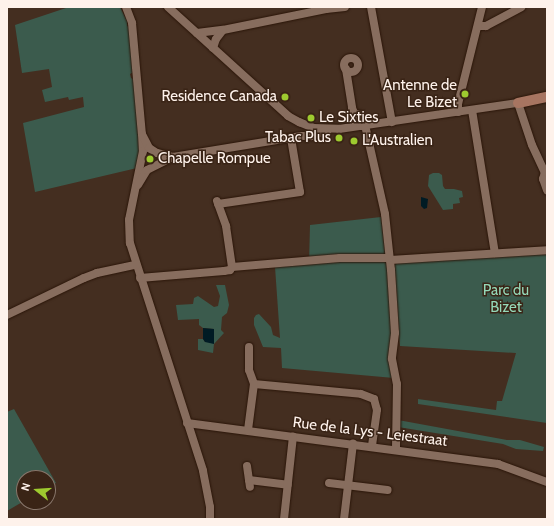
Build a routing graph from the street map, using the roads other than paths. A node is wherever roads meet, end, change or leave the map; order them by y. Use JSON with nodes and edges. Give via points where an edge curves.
{"nodes":[{"id":1,"x":126,"y":7,"type":"edge"},
{"id":2,"x":168,"y":7,"type":"edge"},
{"id":3,"x":345,"y":7,"type":"edge"},
{"id":4,"x":371,"y":7,"type":"edge"},
{"id":5,"x":482,"y":7,"type":"edge"},
{"id":6,"x":521,"y":7,"type":"edge"},
{"id":7,"x":478,"y":26,"type":"junction"},
{"id":8,"x":223,"y":30,"type":"junction"},
{"id":9,"x":196,"y":33,"type":"junction"},
{"id":10,"x":213,"y":48,"type":"junction"},
{"id":11,"x":346,"y":69,"type":"dead end"},
{"id":12,"x":547,"y":97,"type":"edge"},
{"id":13,"x":518,"y":103,"type":"junction"},
{"id":14,"x":472,"y":110,"type":"junction"},
{"id":15,"x":458,"y":112,"type":"junction"},
{"id":16,"x":392,"y":122,"type":"junction"},
{"id":17,"x":304,"y":124,"type":"junction"},
{"id":18,"x":363,"y":125,"type":"junction"},
{"id":19,"x":329,"y":129,"type":"junction"},
{"id":20,"x":301,"y":136,"type":"junction"},
{"id":21,"x":292,"y":138,"type":"junction"},
{"id":22,"x":146,"y":149,"type":"junction"},
{"id":23,"x":157,"y":153,"type":"junction"},
{"id":24,"x":172,"y":157,"type":"junction"},
{"id":25,"x":158,"y":163,"type":"junction"},
{"id":26,"x":143,"y":168,"type":"junction"},
{"id":27,"x":546,"y":174,"type":"edge"},
{"id":28,"x":547,"y":190,"type":"edge"},
{"id":29,"x":547,"y":250,"type":"edge"},
{"id":30,"x":494,"y":253,"type":"junction"},
{"id":31,"x":390,"y":259,"type":"junction"},
{"id":32,"x":136,"y":264,"type":"junction"},
{"id":33,"x":232,"y":267,"type":"junction"},
{"id":34,"x":140,"y":278,"type":"junction"},
{"id":35,"x":7,"y":315,"type":"edge"},
{"id":36,"x":249,"y":347,"type":"dead end"},
{"id":37,"x":254,"y":384,"type":"junction"},
{"id":38,"x":187,"y":423,"type":"junction"},
{"id":39,"x":248,"y":430,"type":"junction"},
{"id":40,"x":293,"y":436,"type":"junction"},
{"id":41,"x":353,"y":444,"type":"junction"},
{"id":42,"x":372,"y":446,"type":"junction"},
{"id":43,"x":396,"y":449,"type":"junction"},
{"id":44,"x":247,"y":466,"type":"dead end"},
{"id":45,"x":547,"y":482,"type":"edge"},
{"id":46,"x":329,"y":483,"type":"dead end"},
{"id":47,"x":288,"y":485,"type":"junction"},
{"id":48,"x":348,"y":485,"type":"junction"},
{"id":49,"x":388,"y":490,"type":"dead end"},
{"id":50,"x":210,"y":519,"type":"edge"},
{"id":51,"x":284,"y":519,"type":"edge"},
{"id":52,"x":344,"y":519,"type":"edge"}],
"edges":[{"from":1,"to":22,"type":"street","via":[[132,23],[142,134]]},
{"from":2,"to":9,"type":"street"},
{"from":3,"to":8,"type":"street"},
{"from":4,"to":16,"type":"street"},
{"from":5,"to":7,"type":"street"},
{"from":6,"to":7,"type":"street","via":[[486,26]]},
{"from":7,"to":15,"type":"street"},
{"from":8,"to":9,"type":"street"},
{"from":8,"to":10,"type":"street"},
{"from":9,"to":10,"type":"street"},
{"from":10,"to":17,"type":"street","via":[[285,113]]},
{"from":11,"to":18,"type":"street","via":[[352,108],[354,113],[360,115]]},
{"from":12,"to":13,"type":"main road"},
{"from":13,"to":14,"type":"street"},
{"from":13,"to":27,"type":"street","via":[[532,145]]},
{"from":14,"to":15,"type":"street"},
{"from":14,"to":30,"type":"street"},
{"from":15,"to":16,"type":"street"},
{"from":16,"to":18,"type":"street"},
{"from":17,"to":19,"type":"street"},
{"from":17,"to":20,"type":"street"},
{"from":18,"to":19,"type":"street"},
{"from":18,"to":31,"type":"street","via":[[385,214]]},
{"from":19,"to":20,"type":"street","via":[[316,135]]},
{"from":20,"to":21,"type":"street"},
{"from":21,"to":24,"type":"street"},
{"from":21,"to":33,"type":"street","via":[[300,192],[217,203],[226,226]]},
{"from":22,"to":23,"type":"street"},
{"from":22,"to":26,"type":"street"},
{"from":23,"to":24,"type":"street"},
{"from":23,"to":25,"type":"street"},
{"from":24,"to":25,"type":"street"},
{"from":25,"to":26,"type":"street"},
{"from":26,"to":32,"type":"street","via":[[135,190],[128,228]]},
{"from":27,"to":28,"type":"street","via":[[543,179]]},
{"from":29,"to":30,"type":"street"},
{"from":30,"to":31,"type":"street"},
{"from":31,"to":33,"type":"street","via":[[340,258]]},
{"from":31,"to":43,"type":"street","via":[[395,333],[392,359],[397,384]]},
{"from":32,"to":34,"type":"street"},
{"from":32,"to":35,"type":"street","via":[[84,278]]},
{"from":33,"to":34,"type":"street","via":[[224,271]]},
{"from":34,"to":38,"type":"street"},
{"from":36,"to":37,"type":"street","via":[[249,370]]},
{"from":37,"to":39,"type":"street"},
{"from":37,"to":42,"type":"street","via":[[370,396],[376,403]]},
{"from":38,"to":39,"type":"street","name":"Rue de la Lys - Leiestraat"},
{"from":38,"to":50,"type":"street","via":[[205,479]]},
{"from":39,"to":40,"type":"street","name":"Rue de la Lys - Leiestraat"},
{"from":40,"to":41,"type":"street","name":"Rue de la Lys - Leiestraat"},
{"from":40,"to":47,"type":"street"},
{"from":41,"to":42,"type":"street","name":"Rue de la Lys - Leiestraat"},
{"from":41,"to":48,"type":"street"},
{"from":42,"to":43,"type":"street","name":"Rue de la Lys - Leiestraat"},
{"from":43,"to":45,"type":"street","name":"Rue de la Lys - Leiestraat","via":[[498,464]]},
{"from":44,"to":47,"type":"street","via":[[250,484]]},
{"from":46,"to":48,"type":"street"},
{"from":47,"to":51,"type":"street"},
{"from":48,"to":49,"type":"street"},
{"from":48,"to":52,"type":"street"}]}
